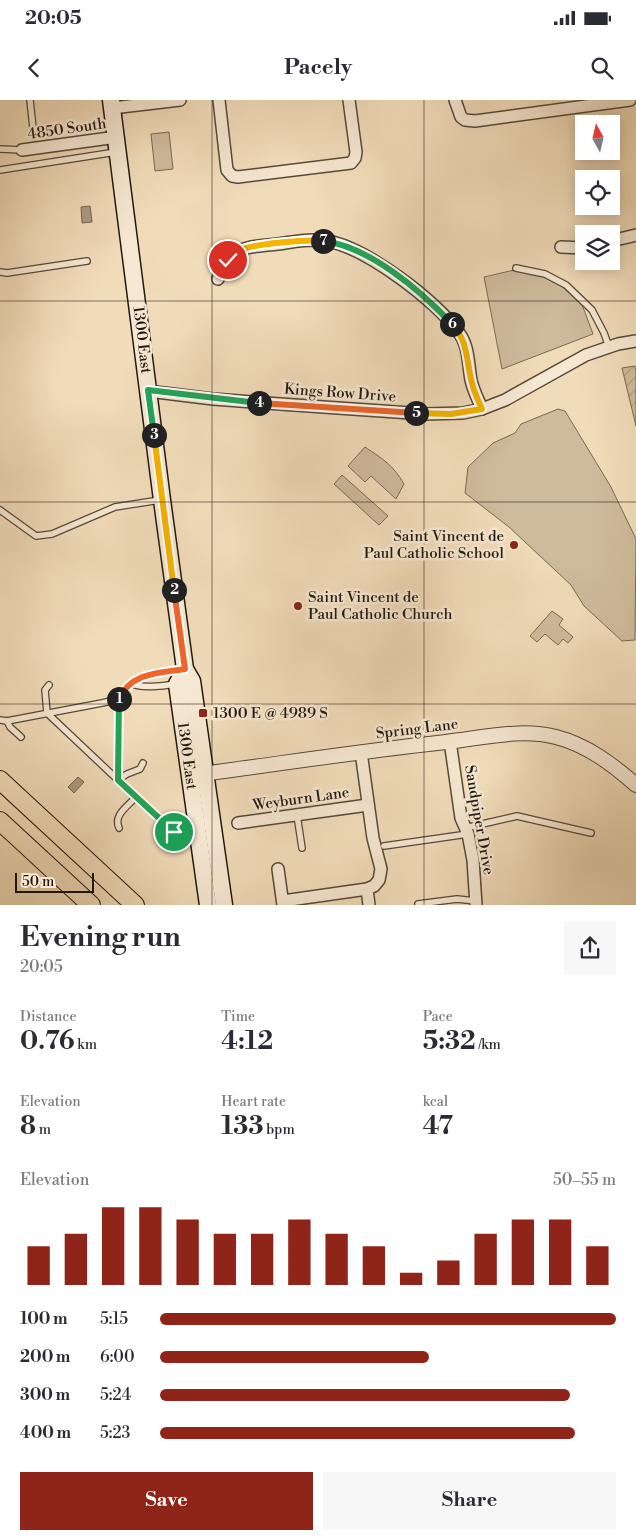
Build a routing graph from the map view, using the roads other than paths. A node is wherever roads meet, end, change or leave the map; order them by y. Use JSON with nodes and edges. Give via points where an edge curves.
{"nodes":[{"id":1,"x":30,"y":100,"type":"edge"},
{"id":2,"x":180,"y":100,"type":"edge"},
{"id":3,"x":219,"y":100,"type":"edge"},
{"id":4,"x":349,"y":100,"type":"edge"},
{"id":5,"x":455,"y":100,"type":"edge"},
{"id":6,"x":630,"y":100,"type":"edge"},
{"id":7,"x":587,"y":103,"type":"edge"},
{"id":8,"x":112,"y":104,"type":"edge"},
{"id":9,"x":34,"y":137,"type":"dead end"},
{"id":10,"x":118,"y":145,"type":"junction"},
{"id":11,"x":0,"y":149,"type":"edge"},
{"id":12,"x":22,"y":150,"type":"joint"},
{"id":13,"x":0,"y":170,"type":"edge"},
{"id":14,"x":636,"y":235,"type":"edge"},
{"id":15,"x":620,"y":239,"type":"edge"},
{"id":16,"x":561,"y":247,"type":"dead end"},
{"id":17,"x":575,"y":248,"type":"edge"},
{"id":18,"x":87,"y":261,"type":"dead end"},
{"id":19,"x":516,"y":268,"type":"dead end"},
{"id":20,"x":0,"y":272,"type":"edge"},
{"id":21,"x":218,"y":279,"type":"dead end"},
{"id":22,"x":636,"y":340,"type":"edge"},
{"id":23,"x":609,"y":347,"type":"junction"},
{"id":24,"x":148,"y":390,"type":"junction"},
{"id":25,"x":482,"y":409,"type":"junction"},
{"id":26,"x":162,"y":500,"type":"junction"},
{"id":27,"x":0,"y":510,"type":"edge"},
{"id":28,"x":185,"y":669,"type":"junction"},
{"id":29,"x":131,"y":683,"type":"junction"},
{"id":30,"x":49,"y":684,"type":"dead end"},
{"id":31,"x":177,"y":684,"type":"junction"},
{"id":32,"x":119,"y":699,"type":"junction"},
{"id":33,"x":47,"y":713,"type":"junction"},
{"id":34,"x":0,"y":720,"type":"edge"},
{"id":35,"x":7,"y":720,"type":"junction"},
{"id":36,"x":21,"y":737,"type":"dead end"},
{"id":37,"x":450,"y":741,"type":"junction"},
{"id":38,"x":361,"y":752,"type":"junction"},
{"id":39,"x":143,"y":763,"type":"dead end"},
{"id":40,"x":197,"y":775,"type":"junction"},
{"id":41,"x":0,"y":780,"type":"edge"},
{"id":42,"x":118,"y":780,"type":"junction"},
{"id":43,"x":636,"y":785,"type":"edge"},
{"id":44,"x":136,"y":797,"type":"junction"},
{"id":45,"x":368,"y":805,"type":"junction"},
{"id":46,"x":297,"y":815,"type":"junction"},
{"id":47,"x":0,"y":821,"type":"edge"},
{"id":48,"x":238,"y":822,"type":"dead end"},
{"id":49,"x":119,"y":828,"type":"dead end"},
{"id":50,"x":467,"y":831,"type":"junction"},
{"id":51,"x":174,"y":832,"type":"dead end"},
{"id":52,"x":591,"y":833,"type":"dead end"},
{"id":53,"x":384,"y":846,"type":"dead end"},
{"id":54,"x":302,"y":848,"type":"dead end"},
{"id":55,"x":278,"y":869,"type":"dead end"},
{"id":56,"x":367,"y":889,"type":"junction"},
{"id":57,"x":283,"y":903,"type":"edge"},
{"id":58,"x":476,"y":903,"type":"edge"},
{"id":59,"x":418,"y":904,"type":"edge"},
{"id":60,"x":91,"y":905,"type":"edge"},
{"id":61,"x":135,"y":905,"type":"edge"},
{"id":62,"x":212,"y":905,"type":"edge"},
{"id":63,"x":369,"y":905,"type":"edge"}],
"edges":[{"from":1,"to":9,"type":"lane"},
{"from":2,"to":8,"type":"street"},
{"from":3,"to":4,"type":"street","via":[[227,170],[238,177],[351,163],[356,152]]},
{"from":5,"to":7,"type":"street","via":[[461,118],[475,121]]},
{"from":6,"to":7,"type":"street"},
{"from":8,"to":10,"type":"main road","name":"1300 East"},
{"from":10,"to":12,"type":"street","name":"4850 South"},
{"from":10,"to":13,"type":"lane"},
{"from":10,"to":24,"type":"main road","name":"1300 East"},
{"from":11,"to":12,"type":"lane"},
{"from":14,"to":15,"type":"street"},
{"from":16,"to":17,"type":"street"},
{"from":18,"to":20,"type":"lane"},
{"from":19,"to":23,"type":"lane","via":[[545,274],[566,285],[592,310]]},
{"from":21,"to":25,"type":"street","via":[[232,256],[250,247],[320,240],[362,254],[414,289],[459,332]]},
{"from":22,"to":23,"type":"street","name":"Kings Row Drive"},
{"from":23,"to":25,"type":"street","name":"Kings Row Drive","via":[[576,360],[516,395]]},
{"from":24,"to":25,"type":"street","name":"Kings Row Drive","via":[[246,402],[425,414]]},
{"from":24,"to":26,"type":"main road","name":"1300 East"},
{"from":26,"to":27,"type":"lane","via":[[115,508],[52,534],[36,536]]},
{"from":26,"to":28,"type":"main road","name":"1300 East"},
{"from":28,"to":29,"type":"lane","via":[[136,678]]},
{"from":28,"to":31,"type":"main road"},
{"from":28,"to":40,"type":"main road","name":"1300 East","via":[[192,681]]},
{"from":29,"to":31,"type":"lane","via":[[153,687]]},
{"from":29,"to":32,"type":"lane"},
{"from":30,"to":33,"type":"lane","via":[[45,690]]},
{"from":31,"to":40,"type":"main road","name":"1300 East"},
{"from":32,"to":33,"type":"lane"},
{"from":32,"to":42,"type":"lane"},
{"from":33,"to":35,"type":"lane"},
{"from":33,"to":42,"type":"lane"},
{"from":34,"to":35,"type":"lane"},
{"from":35,"to":36,"type":"lane"},
{"from":37,"to":38,"type":"street","name":"Spring Lane"},
{"from":37,"to":43,"type":"street","name":"Spring Lane","via":[[518,734],[555,737],[594,753]]},
{"from":37,"to":50,"type":"street","name":"Sandpiper Drive","via":[[461,818]]},
{"from":38,"to":40,"type":"street","name":"Spring Lane"},
{"from":38,"to":45,"type":"street"},
{"from":39,"to":42,"type":"lane","via":[[140,769]]},
{"from":40,"to":62,"type":"main road","name":"1300 East"},
{"from":41,"to":61,"type":"main road"},
{"from":42,"to":44,"type":"lane"},
{"from":44,"to":49,"type":"lane","via":[[118,817]]},
{"from":44,"to":51,"type":"lane"},
{"from":45,"to":46,"type":"street","name":"Weyburn Lane"},
{"from":45,"to":56,"type":"street","via":[[381,873],[377,883]]},
{"from":46,"to":48,"type":"street","name":"Weyburn Lane"},
{"from":46,"to":54,"type":"lane"},
{"from":47,"to":60,"type":"main road"},
{"from":50,"to":52,"type":"lane","via":[[517,816]]},
{"from":50,"to":53,"type":"lane"},
{"from":50,"to":58,"type":"street","name":"Sandpiper Drive"},
{"from":55,"to":57,"type":"street"},
{"from":56,"to":57,"type":"street"},
{"from":56,"to":63,"type":"street"},
{"from":58,"to":59,"type":"lane","via":[[457,899]]}]}
